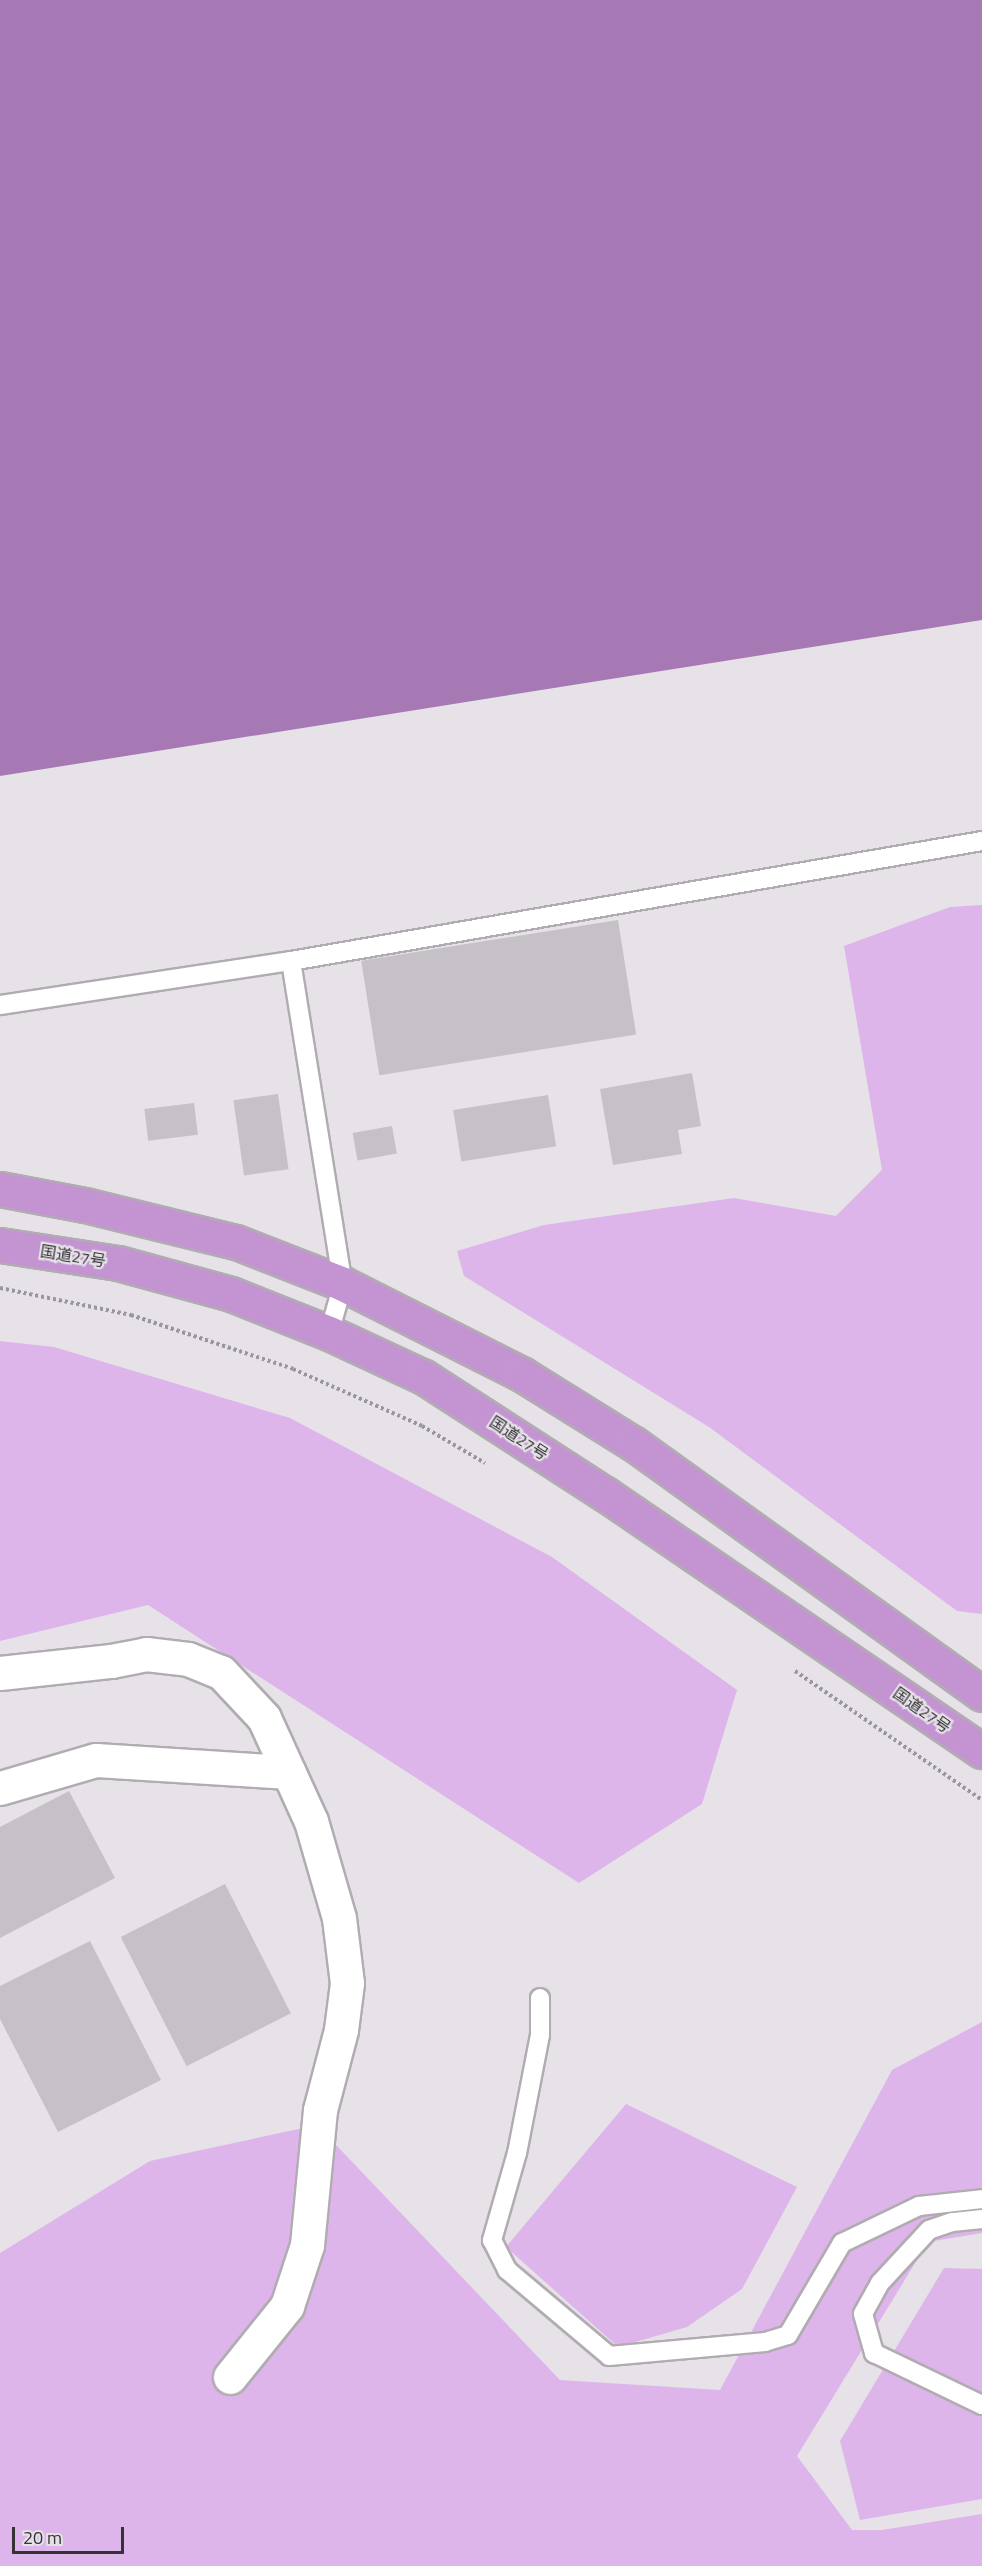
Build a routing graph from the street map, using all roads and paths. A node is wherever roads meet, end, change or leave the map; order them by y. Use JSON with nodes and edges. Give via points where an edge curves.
{"nodes":[{"id":1,"x":982,"y":841,"type":"edge"},
{"id":2,"x":291,"y":961,"type":"junction"},
{"id":3,"x":0,"y":1005,"type":"edge"},
{"id":4,"x":0,"y":1189,"type":"edge"},
{"id":5,"x":0,"y":1245,"type":"edge"},
{"id":6,"x":343,"y":1284,"type":"junction"},
{"id":7,"x":0,"y":1288,"type":"edge"},
{"id":8,"x":329,"y":1333,"type":"junction"},
{"id":9,"x":492,"y":1467,"type":"dead end"},
{"id":10,"x":787,"y":1665,"type":"dead end"},
{"id":11,"x":0,"y":1673,"type":"edge"},
{"id":12,"x":982,"y":1694,"type":"edge"},
{"id":13,"x":982,"y":1751,"type":"edge"},
{"id":14,"x":289,"y":1772,"type":"junction"},
{"id":15,"x":0,"y":1788,"type":"edge"},
{"id":16,"x":982,"y":1800,"type":"edge"},
{"id":17,"x":540,"y":1998,"type":"dead end"},
{"id":18,"x":982,"y":2199,"type":"edge"},
{"id":19,"x":982,"y":2219,"type":"edge"},
{"id":20,"x":230,"y":2377,"type":"dead end"},
{"id":21,"x":982,"y":2405,"type":"edge"}],
"edges":[{"from":1,"to":2,"type":"lane"},
{"from":2,"to":3,"type":"lane"},
{"from":2,"to":6,"type":"lane"},
{"from":4,"to":6,"type":"highway","via":[[85,1205],[236,1242]]},
{"from":5,"to":8,"type":"highway","name":"国道27号","via":[[118,1263],[231,1294]]},
{"from":6,"to":8,"type":"lane"},
{"from":6,"to":12,"type":"highway","via":[[523,1375],[634,1444]]},
{"from":7,"to":9,"type":"path","via":[[131,1315],[293,1369],[422,1426]]},
{"from":8,"to":13,"type":"highway","name":"国道27号","via":[[424,1377],[605,1494]]},
{"from":10,"to":16,"type":"path"},
{"from":11,"to":14,"type":"street","via":[[146,1654],[188,1659],[221,1672],[264,1718]]},
{"from":14,"to":15,"type":"street","via":[[96,1760]]},
{"from":14,"to":20,"type":"street","via":[[311,1821],[339,1918],[347,1983],[341,2030],[320,2110],[307,2245],[286,2306]]},
{"from":17,"to":18,"type":"lane","via":[[540,2035],[517,2153],[492,2240],[507,2270],[609,2356],[765,2342],[788,2335],[842,2243],[919,2206]]},
{"from":19,"to":21,"type":"lane","via":[[952,2222],[929,2230],[880,2283],[863,2314],[874,2353]]}]}
